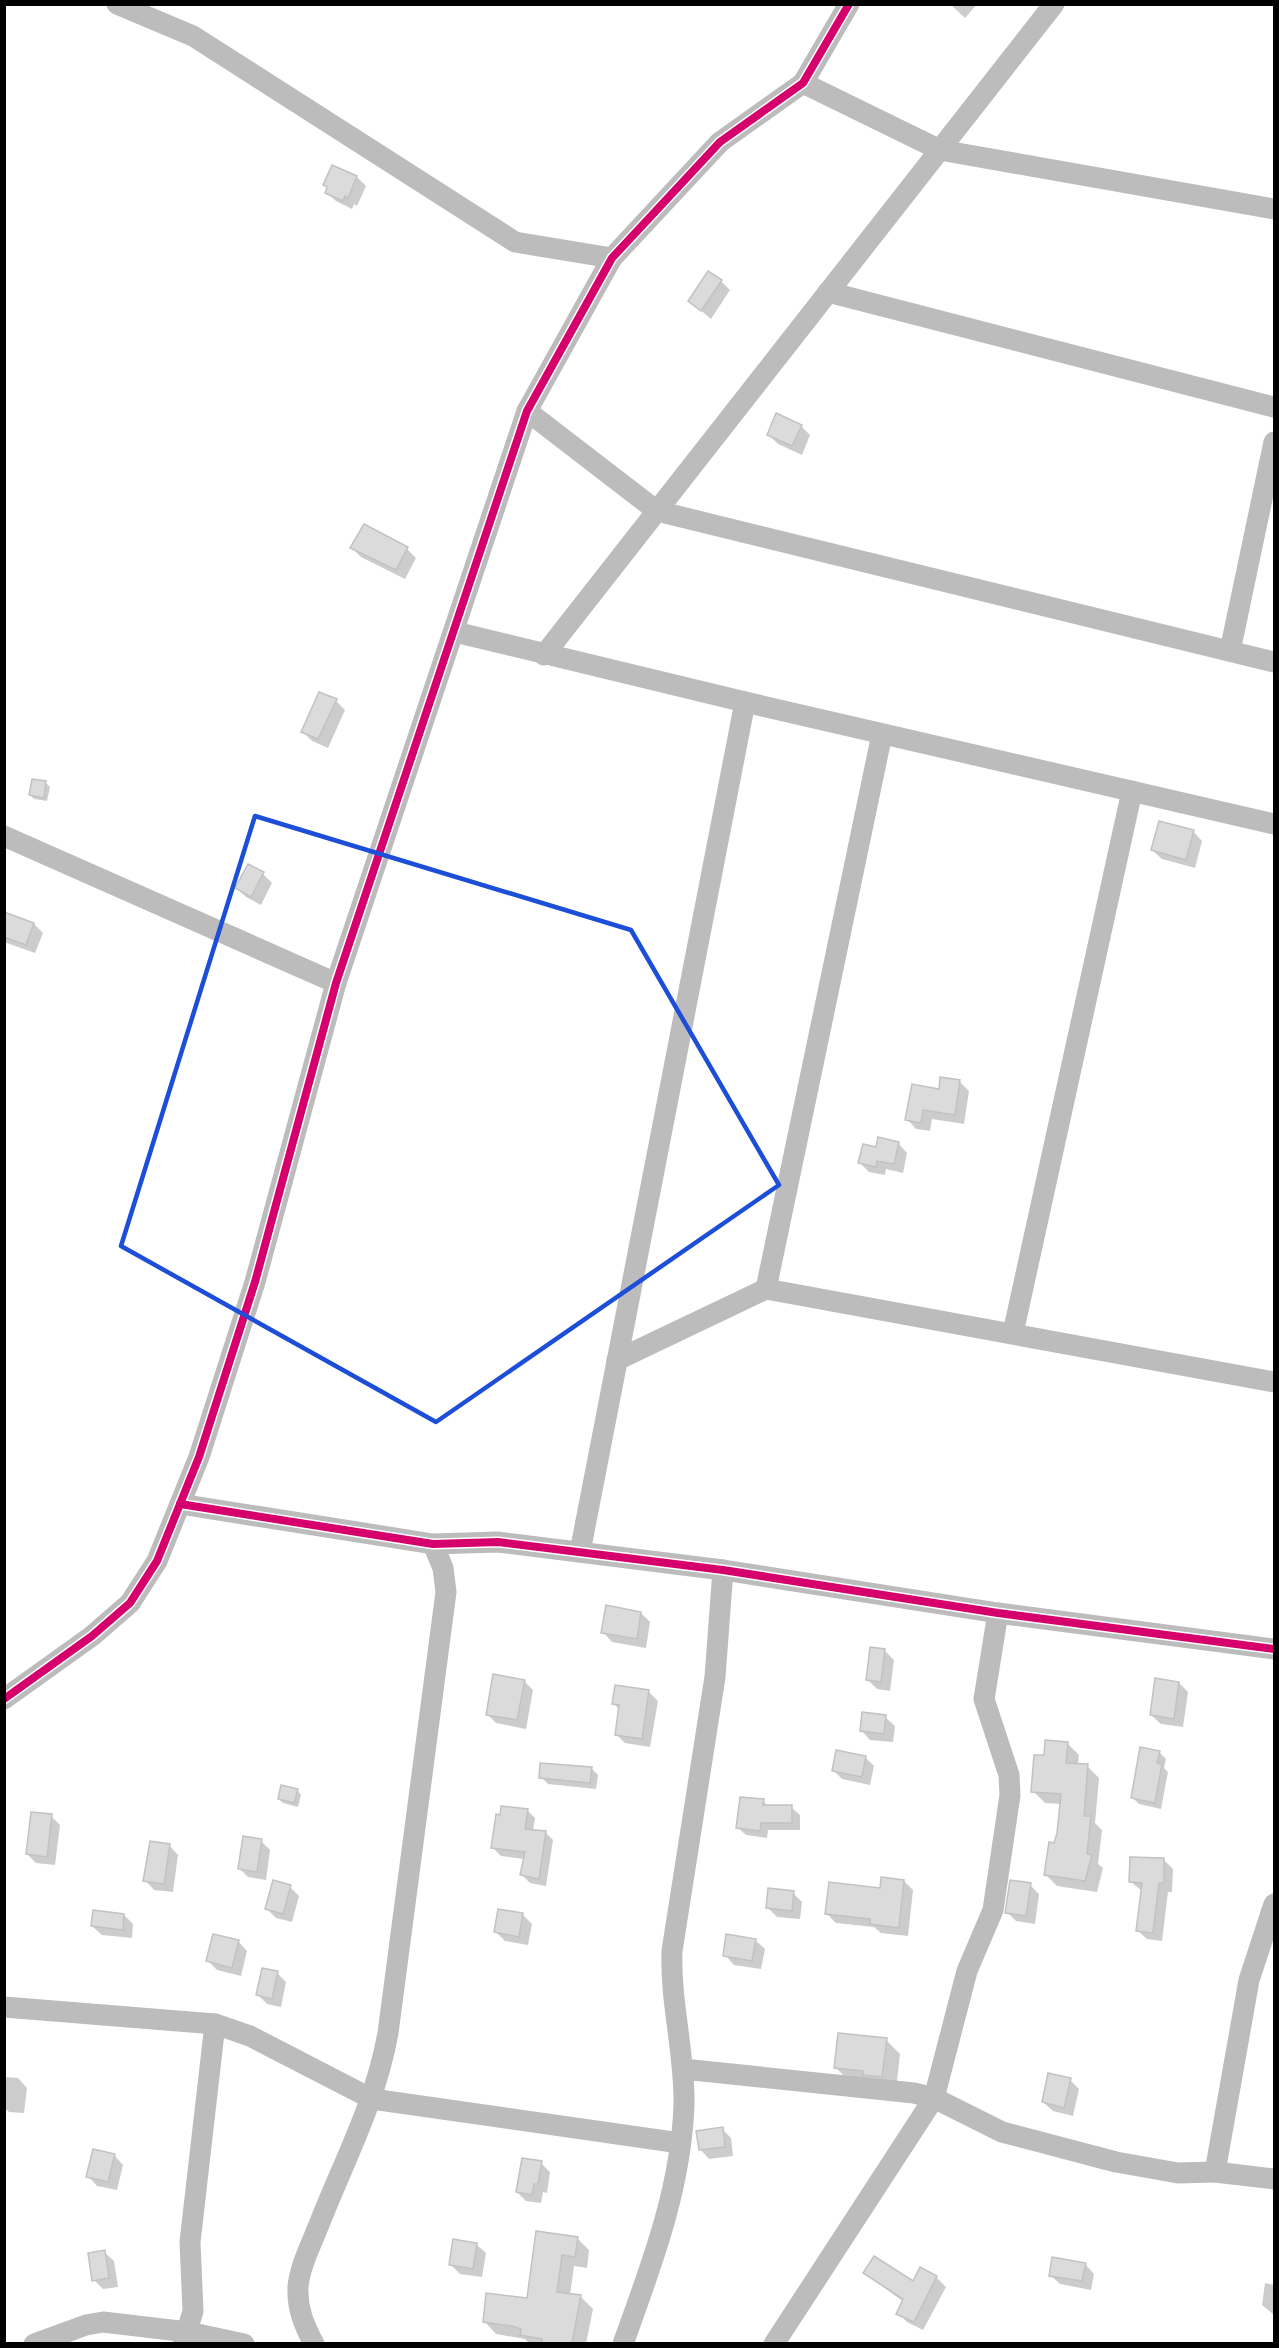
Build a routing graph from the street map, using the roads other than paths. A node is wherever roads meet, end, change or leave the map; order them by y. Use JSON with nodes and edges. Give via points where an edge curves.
{"nodes":[{"id":1,"x":117,"y":4,"type":"edge"},
{"id":2,"x":849,"y":4,"type":"edge"},
{"id":3,"x":1054,"y":4,"type":"edge"},
{"id":4,"x":802,"y":83,"type":"junction"},
{"id":5,"x":940,"y":150,"type":"junction"},
{"id":6,"x":1275,"y":209,"type":"edge"},
{"id":7,"x":612,"y":258,"type":"junction"},
{"id":8,"x":828,"y":292,"type":"junction"},
{"id":9,"x":1275,"y":407,"type":"edge"},
{"id":10,"x":527,"y":411,"type":"junction"},
{"id":11,"x":1275,"y":442,"type":"edge"},
{"id":12,"x":657,"y":511,"type":"junction"},
{"id":13,"x":454,"y":632,"type":"junction"},
{"id":14,"x":1230,"y":651,"type":"junction"},
{"id":15,"x":544,"y":655,"type":"junction"},
{"id":16,"x":1275,"y":662,"type":"edge"},
{"id":17,"x":745,"y":702,"type":"junction"},
{"id":18,"x":882,"y":734,"type":"junction"},
{"id":19,"x":1132,"y":791,"type":"junction"},
{"id":20,"x":1275,"y":824,"type":"edge"},
{"id":21,"x":4,"y":837,"type":"edge"},
{"id":22,"x":336,"y":983,"type":"junction"},
{"id":23,"x":766,"y":1289,"type":"junction"},
{"id":24,"x":1013,"y":1333,"type":"junction"},
{"id":25,"x":617,"y":1360,"type":"junction"},
{"id":26,"x":1275,"y":1382,"type":"edge"},
{"id":27,"x":180,"y":1504,"type":"junction"},
{"id":28,"x":433,"y":1544,"type":"junction"},
{"id":29,"x":580,"y":1552,"type":"junction"},
{"id":30,"x":723,"y":1570,"type":"junction"},
{"id":31,"x":998,"y":1613,"type":"junction"},
{"id":32,"x":1275,"y":1649,"type":"edge"},
{"id":33,"x":4,"y":1699,"type":"edge"},
{"id":34,"x":1275,"y":1904,"type":"edge"},
{"id":35,"x":4,"y":2007,"type":"edge"},
{"id":36,"x":215,"y":2024,"type":"junction"},
{"id":37,"x":683,"y":2068,"type":"junction"},
{"id":38,"x":934,"y":2098,"type":"junction"},
{"id":39,"x":372,"y":2099,"type":"junction"},
{"id":40,"x":680,"y":2143,"type":"junction"},
{"id":41,"x":1215,"y":2172,"type":"junction"},
{"id":42,"x":1275,"y":2179,"type":"edge"},
{"id":43,"x":185,"y":2338,"type":"edge"},
{"id":44,"x":43,"y":2342,"type":"edge"},
{"id":45,"x":244,"y":2343,"type":"edge"},
{"id":46,"x":314,"y":2343,"type":"edge"},
{"id":47,"x":623,"y":2343,"type":"edge"},
{"id":48,"x":774,"y":2343,"type":"edge"}],
"edges":[{"from":1,"to":7,"type":"street","via":[[193,36],[515,242]]},
{"from":2,"to":4,"type":"street"},
{"from":3,"to":5,"type":"street"},
{"from":4,"to":5,"type":"street"},
{"from":4,"to":7,"type":"street","via":[[720,141]]},
{"from":5,"to":6,"type":"street"},
{"from":5,"to":8,"type":"street"},
{"from":7,"to":10,"type":"street"},
{"from":8,"to":9,"type":"street"},
{"from":8,"to":12,"type":"street"},
{"from":10,"to":12,"type":"street"},
{"from":10,"to":13,"type":"street"},
{"from":11,"to":14,"type":"street"},
{"from":12,"to":14,"type":"street"},
{"from":12,"to":15,"type":"street"},
{"from":13,"to":15,"type":"street"},
{"from":13,"to":22,"type":"street"},
{"from":14,"to":16,"type":"street"},
{"from":15,"to":17,"type":"street"},
{"from":17,"to":18,"type":"street"},
{"from":17,"to":25,"type":"street"},
{"from":18,"to":19,"type":"street"},
{"from":18,"to":23,"type":"street"},
{"from":19,"to":20,"type":"street"},
{"from":19,"to":24,"type":"street"},
{"from":21,"to":22,"type":"street"},
{"from":22,"to":27,"type":"street","via":[[255,1282]]},
{"from":23,"to":24,"type":"street"},
{"from":23,"to":25,"type":"street"},
{"from":24,"to":26,"type":"street"},
{"from":25,"to":29,"type":"street"},
{"from":27,"to":28,"type":"street"},
{"from":27,"to":33,"type":"street","via":[[157,1561],[130,1603],[92,1636]]},
{"from":28,"to":29,"type":"street","via":[[498,1542]]},
{"from":28,"to":39,"type":"street","via":[[443,1568],[446,1592],[388,2033]]},
{"from":29,"to":30,"type":"street"},
{"from":30,"to":31,"type":"street"},
{"from":30,"to":37,"type":"street","via":[[713,1689],[672,1951]]},
{"from":31,"to":32,"type":"street"},
{"from":31,"to":38,"type":"street","via":[[984,1699],[1006,1765],[1010,1795],[993,1910],[967,1971]]},
{"from":34,"to":41,"type":"street","via":[[1249,1980]]},
{"from":35,"to":36,"type":"street"},
{"from":36,"to":39,"type":"street","via":[[269,2045]]},
{"from":36,"to":43,"type":"street","via":[[189,2242],[193,2311]]},
{"from":37,"to":38,"type":"street","via":[[914,2092]]},
{"from":37,"to":40,"type":"street"},
{"from":38,"to":41,"type":"street","via":[[1002,2132],[1116,2162],[1178,2173]]},
{"from":38,"to":48,"type":"street"},
{"from":39,"to":40,"type":"street"},
{"from":39,"to":46,"type":"street","via":[[331,2194],[298,2286],[299,2310]]},
{"from":40,"to":47,"type":"street","via":[[668,2213]]},
{"from":41,"to":42,"type":"street"},
{"from":43,"to":44,"type":"street","via":[[103,2322]]},
{"from":43,"to":45,"type":"street"}]}
